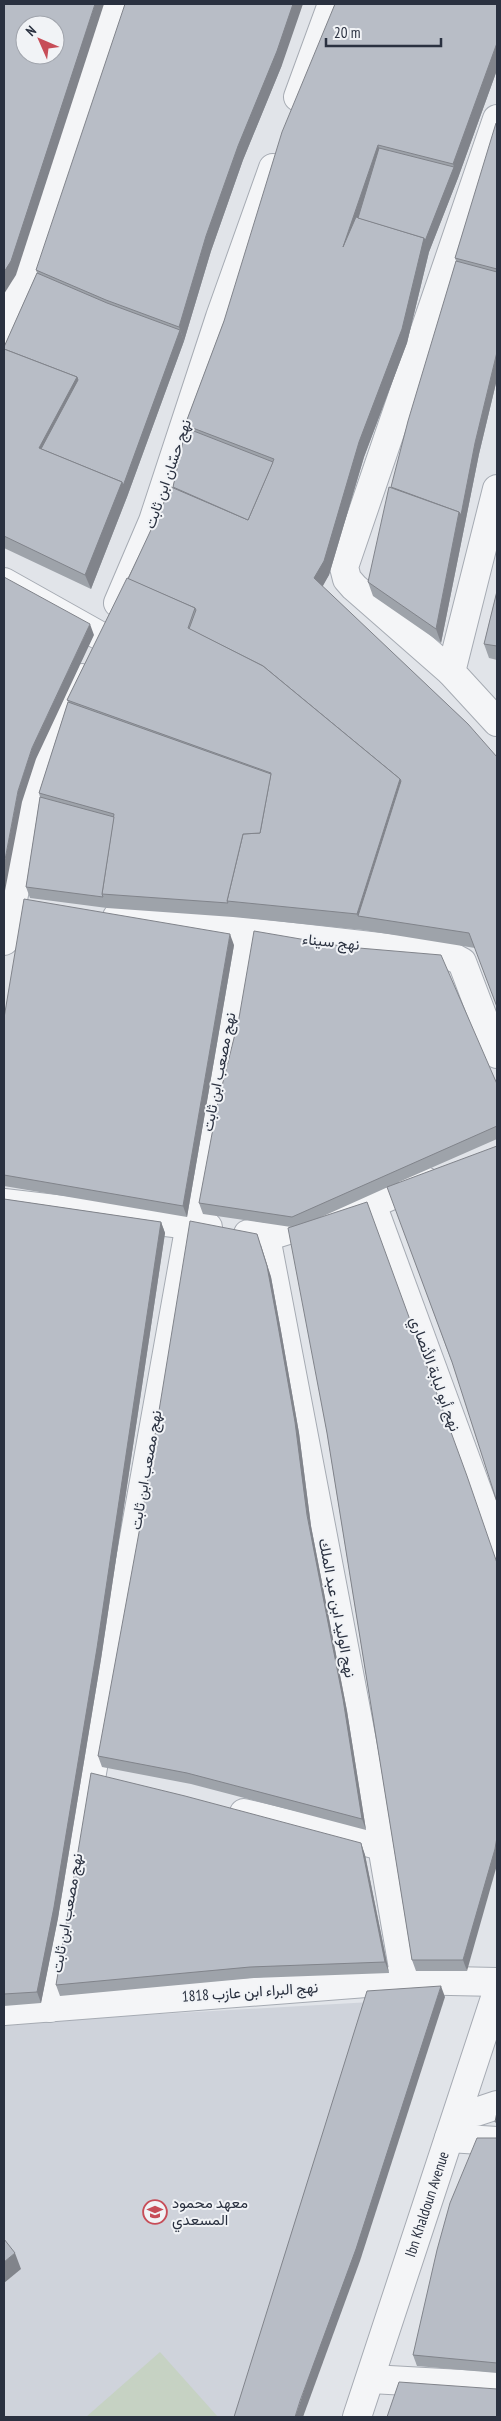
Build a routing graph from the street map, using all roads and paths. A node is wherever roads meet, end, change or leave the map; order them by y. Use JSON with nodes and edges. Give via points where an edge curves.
{"nodes":[{"id":1,"x":116,"y":4,"type":"edge"},
{"id":2,"x":332,"y":4,"type":"edge"},
{"id":3,"x":497,"y":119,"type":"edge"},
{"id":4,"x":289,"y":121,"type":"edge"},
{"id":5,"x":280,"y":148,"type":"edge"},
{"id":6,"x":4,"y":330,"type":"edge"},
{"id":7,"x":497,"y":488,"type":"edge"},
{"id":8,"x":4,"y":582,"type":"edge"},
{"id":9,"x":102,"y":637,"type":"junction"},
{"id":10,"x":451,"y":672,"type":"junction"},
{"id":11,"x":497,"y":722,"type":"edge"},
{"id":12,"x":11,"y":903,"type":"junction"},
{"id":13,"x":40,"y":907,"type":"edge"},
{"id":14,"x":89,"y":913,"type":"edge"},
{"id":15,"x":246,"y":933,"type":"junction"},
{"id":16,"x":4,"y":941,"type":"edge"},
{"id":17,"x":497,"y":1054,"type":"edge"},
{"id":18,"x":444,"y":1173,"type":"edge"},
{"id":19,"x":4,"y":1202,"type":"edge"},
{"id":20,"x":372,"y":1204,"type":"junction"},
{"id":21,"x":190,"y":1224,"type":"junction"},
{"id":22,"x":266,"y":1237,"type":"junction"},
{"id":23,"x":497,"y":1544,"type":"edge"},
{"id":24,"x":91,"y":1776,"type":"junction"},
{"id":25,"x":120,"y":1783,"type":"edge"},
{"id":26,"x":217,"y":1806,"type":"edge"},
{"id":27,"x":382,"y":1846,"type":"junction"},
{"id":28,"x":404,"y":1980,"type":"junction"},
{"id":29,"x":497,"y":1982,"type":"edge"},
{"id":30,"x":497,"y":1992,"type":"edge"},
{"id":31,"x":50,"y":2008,"type":"junction"},
{"id":32,"x":4,"y":2011,"type":"edge"},
{"id":33,"x":497,"y":2105,"type":"edge"},
{"id":34,"x":459,"y":2112,"type":"junction"},
{"id":35,"x":449,"y":2138,"type":"junction"},
{"id":36,"x":497,"y":2141,"type":"edge"},
{"id":37,"x":371,"y":2379,"type":"junction"},
{"id":38,"x":497,"y":2386,"type":"edge"},
{"id":39,"x":357,"y":2417,"type":"edge"}],
"edges":[{"from":1,"to":6,"type":"street","via":[[80,118]]},
{"from":2,"to":4,"type":"street"},
{"from":3,"to":10,"type":"street","via":[[344,567],[347,579],[354,587]]},
{"from":5,"to":9,"type":"street","name":"نهج حسّان ابن ثابت","via":[[153,521]]},
{"from":7,"to":10,"type":"street"},
{"from":8,"to":9,"type":"street"},
{"from":9,"to":12,"type":"street","name":"نهج حسّان ابن ثابت","via":[[56,728],[41,768]]},
{"from":10,"to":11,"type":"street"},
{"from":12,"to":13,"type":"street"},
{"from":12,"to":16,"type":"street","name":"نهج حسّان ابن ثابت"},
{"from":14,"to":15,"type":"street","name":"نهج سيناء"},
{"from":15,"to":17,"type":"street","name":"نهج سيناء","via":[[457,958],[462,962]]},
{"from":15,"to":21,"type":"street","name":"نهج مصعب ابن ثابت"},
{"from":18,"to":20,"type":"street"},
{"from":19,"to":21,"type":"street"},
{"from":20,"to":22,"type":"street"},
{"from":20,"to":23,"type":"street","name":"نهج أبو لبابة الأنصاري"},
{"from":21,"to":22,"type":"street"},
{"from":21,"to":24,"type":"street","name":"نهج مصعب ابن ثابت"},
{"from":22,"to":27,"type":"street","name":"نهج الوليد ابن عبد الملك"},
{"from":24,"to":25,"type":"street"},
{"from":24,"to":31,"type":"street","name":"نهج مصعب ابن ثابت"},
{"from":26,"to":27,"type":"street"},
{"from":27,"to":28,"type":"street","name":"نهج الوليد ابن عبد الملك"},
{"from":28,"to":29,"type":"street","name":"نهج البراء ابن عازب 1818"},
{"from":28,"to":31,"type":"street","name":"نهج البراء ابن عازب 1818"},
{"from":30,"to":34,"type":"street","name":"Ibn Khaldoun Avenue"},
{"from":31,"to":32,"type":"street","name":"نهج البراء ابن عازب 1818"},
{"from":33,"to":34,"type":"street","via":[[476,2112]]},
{"from":34,"to":35,"type":"street","name":"Ibn Khaldoun Avenue"},
{"from":35,"to":36,"type":"street"},
{"from":35,"to":37,"type":"street","name":"Ibn Khaldoun Avenue"},
{"from":37,"to":38,"type":"street"},
{"from":37,"to":39,"type":"street","name":"Ibn Khaldoun Avenue"}]}
